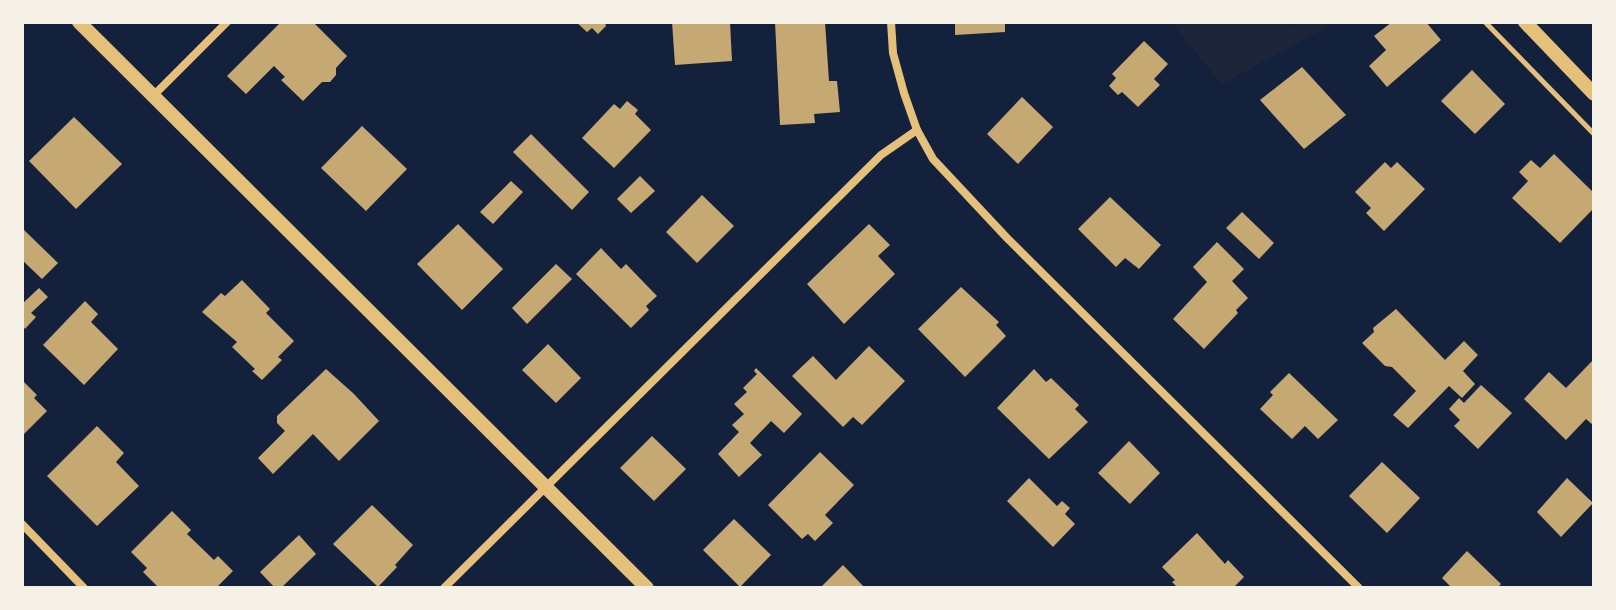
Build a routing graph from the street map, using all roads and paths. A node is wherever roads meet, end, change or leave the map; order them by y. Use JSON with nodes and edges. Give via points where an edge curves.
{"nodes":[{"id":1,"x":79,"y":22,"type":"edge"},
{"id":2,"x":227,"y":22,"type":"edge"},
{"id":3,"x":891,"y":22,"type":"edge"},
{"id":4,"x":1485,"y":22,"type":"edge"},
{"id":5,"x":1525,"y":22,"type":"edge"},
{"id":6,"x":1594,"y":94,"type":"edge"},
{"id":7,"x":154,"y":95,"type":"junction"},
{"id":8,"x":917,"y":130,"type":"junction"},
{"id":9,"x":1594,"y":134,"type":"edge"},
{"id":10,"x":545,"y":487,"type":"junction"},
{"id":11,"x":22,"y":524,"type":"edge"},
{"id":12,"x":84,"y":588,"type":"edge"},
{"id":13,"x":444,"y":588,"type":"edge"},
{"id":14,"x":647,"y":588,"type":"edge"},
{"id":15,"x":1359,"y":588,"type":"edge"}],
"edges":[{"from":1,"to":7,"type":"street"},
{"from":2,"to":7,"type":"street"},
{"from":3,"to":8,"type":"street","via":[[893,53]]},
{"from":4,"to":9,"type":"path"},
{"from":5,"to":6,"type":"street"},
{"from":7,"to":10,"type":"street"},
{"from":8,"to":10,"type":"street","via":[[881,155]]},
{"from":8,"to":15,"type":"street","via":[[933,159],[965,194]]},
{"from":10,"to":13,"type":"street"},
{"from":10,"to":14,"type":"street"},
{"from":11,"to":12,"type":"street"}]}
